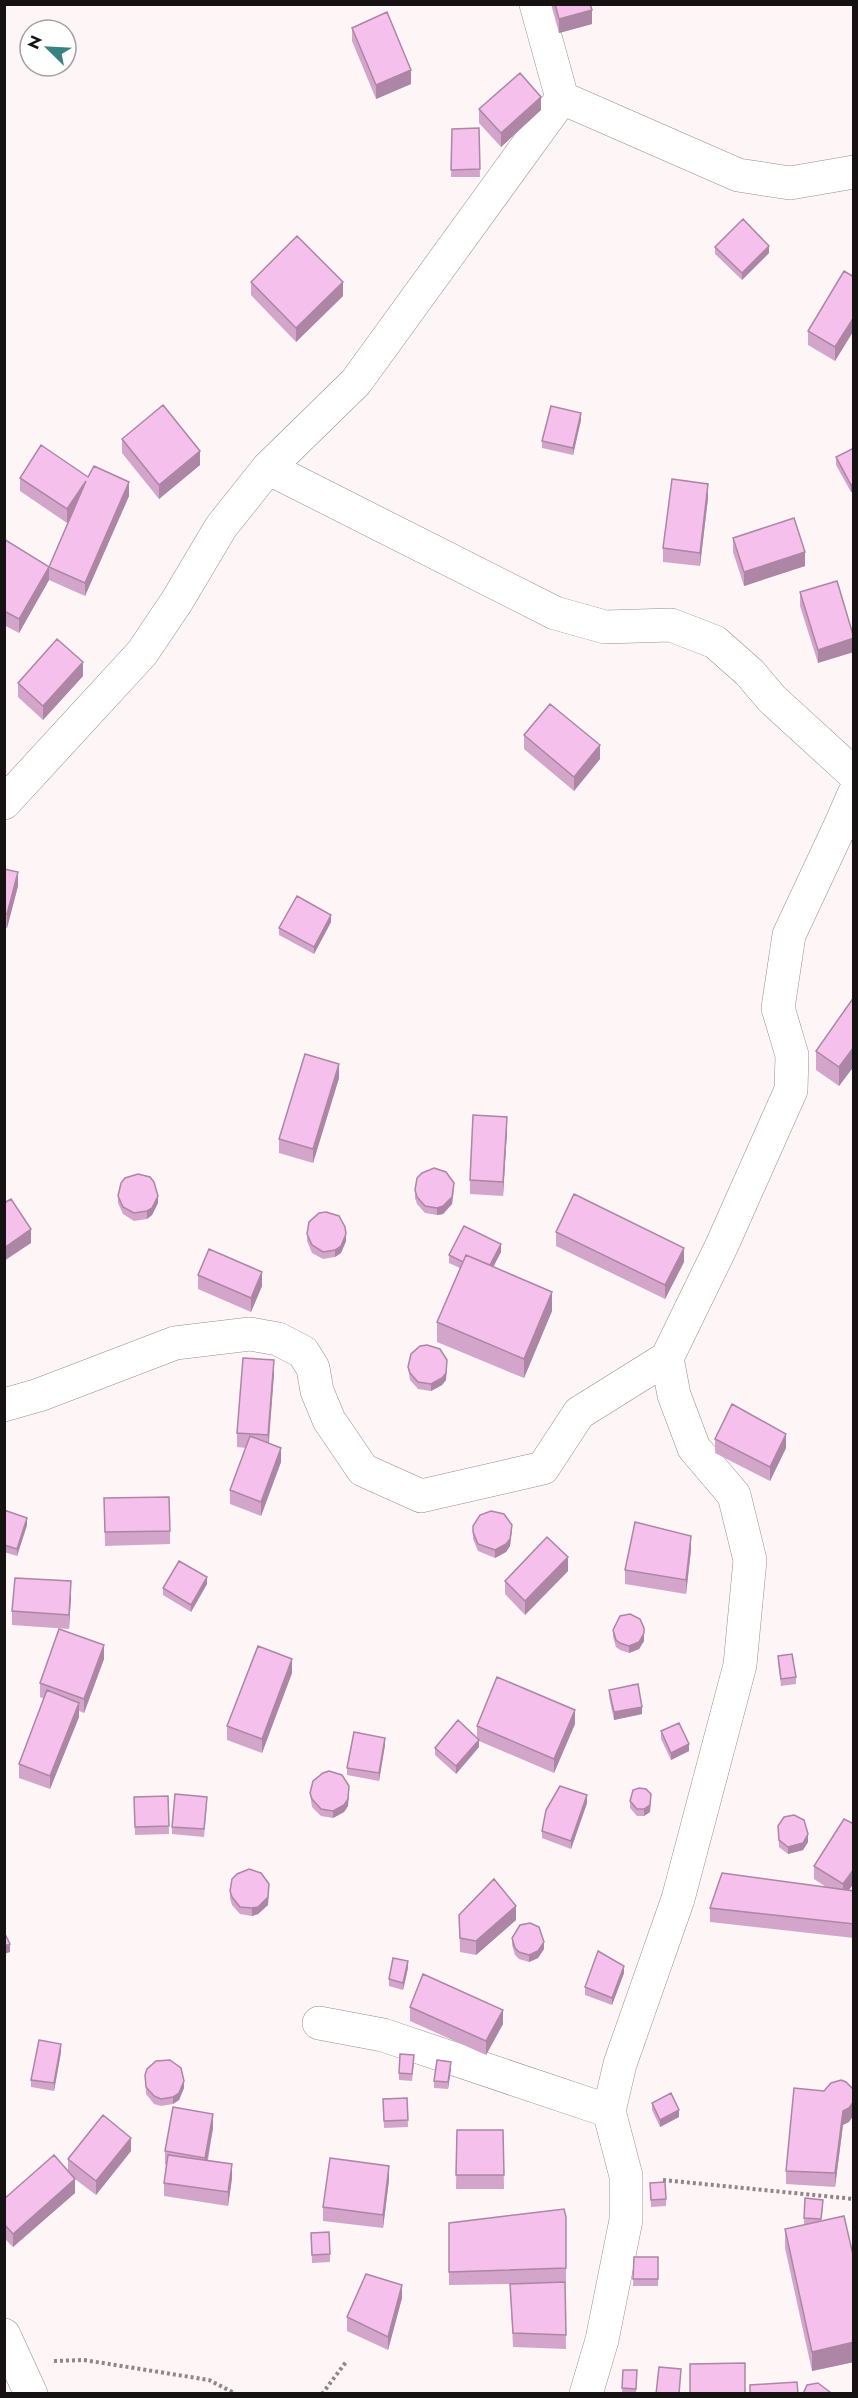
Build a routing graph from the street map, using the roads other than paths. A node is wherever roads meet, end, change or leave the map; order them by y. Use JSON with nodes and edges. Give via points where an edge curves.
{"nodes":[{"id":1,"x":536,"y":4,"type":"edge"},
{"id":2,"x":562,"y":98,"type":"junction"},
{"id":3,"x":854,"y":172,"type":"edge"},
{"id":4,"x":268,"y":468,"type":"junction"},
{"id":5,"x":854,"y":774,"type":"edge"},
{"id":6,"x":854,"y":794,"type":"edge"},
{"id":7,"x":4,"y":802,"type":"edge"},
{"id":8,"x":667,"y":1358,"type":"junction"},
{"id":9,"x":4,"y":1405,"type":"edge"},
{"id":10,"x":319,"y":2023,"type":"dead end"},
{"id":11,"x":609,"y":2111,"type":"junction"},
{"id":12,"x":4,"y":2335,"type":"edge"},
{"id":13,"x":31,"y":2394,"type":"edge"},
{"id":14,"x":586,"y":2394,"type":"edge"}],
"edges":[{"from":1,"to":2,"type":"street"},
{"from":2,"to":3,"type":"street","via":[[738,175],[790,183]]},
{"from":2,"to":4,"type":"street","via":[[356,382]]},
{"from":4,"to":5,"type":"street","via":[[555,613],[605,627],[671,625],[715,642]]},
{"from":4,"to":7,"type":"street","via":[[220,527],[142,653]]},
{"from":6,"to":8,"type":"street","via":[[789,935],[778,1008],[792,1055],[791,1090]]},
{"from":8,"to":9,"type":"street","via":[[579,1413],[543,1468],[421,1496],[363,1470],[329,1420],[313,1368],[303,1352],[278,1339],[250,1334],[175,1343]]},
{"from":8,"to":11,"type":"street","via":[[674,1395],[694,1448],[734,1495],[750,1560],[740,1665],[678,1899],[620,2064]]},
{"from":10,"to":11,"type":"street","via":[[383,2036]]},
{"from":11,"to":14,"type":"street","via":[[626,2176],[626,2220],[602,2340]]},
{"from":12,"to":13,"type":"street"}]}
